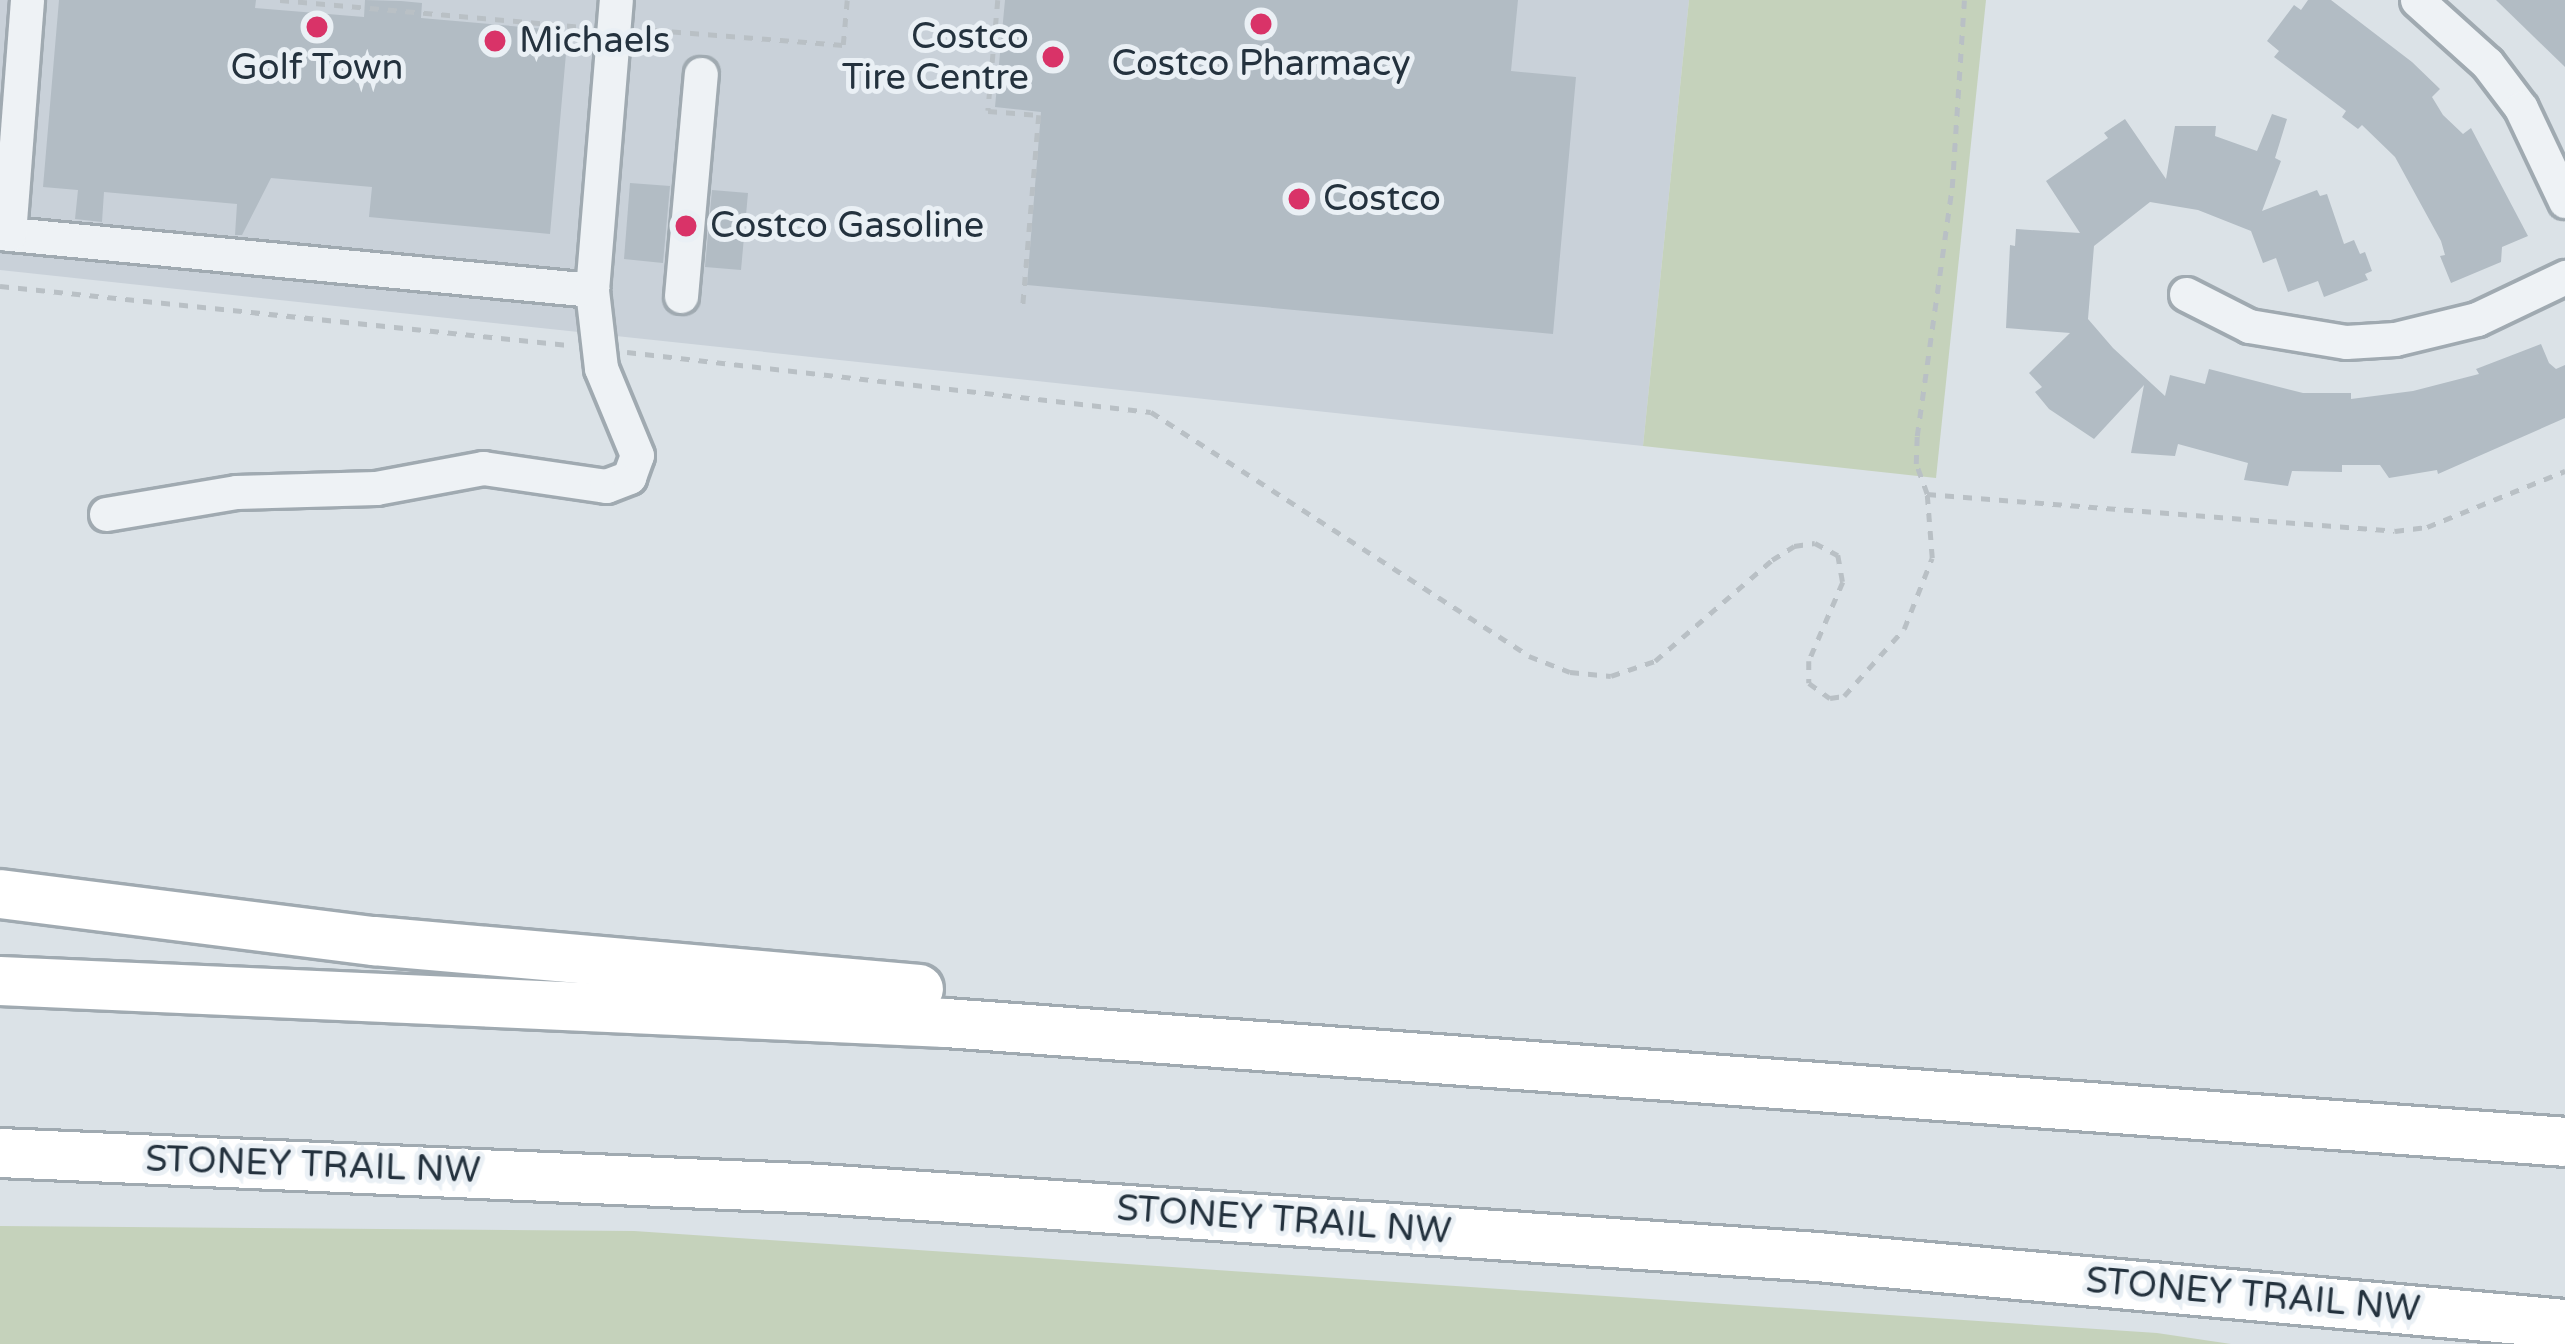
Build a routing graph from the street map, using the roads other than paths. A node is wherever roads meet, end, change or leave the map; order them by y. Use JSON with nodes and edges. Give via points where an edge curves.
{"nodes":[{"id":1,"x":27,"y":0,"type":"edge"},
{"id":2,"x":2417,"y":0,"type":"edge"},
{"id":3,"x":607,"y":1,"type":"edge"},
{"id":4,"x":700,"y":74,"type":"dead end"},
{"id":5,"x":2565,"y":201,"type":"edge"},
{"id":6,"x":4,"y":234,"type":"edge"},
{"id":7,"x":2565,"y":277,"type":"edge"},
{"id":8,"x":592,"y":290,"type":"junction"},
{"id":9,"x":2186,"y":294,"type":"dead end"},
{"id":10,"x":681,"y":296,"type":"dead end"},
{"id":11,"x":106,"y":514,"type":"dead end"},
{"id":12,"x":0,"y":894,"type":"edge"},
{"id":13,"x":0,"y":981,"type":"edge"},
{"id":14,"x":1536,"y":1063,"type":"junction"},
{"id":15,"x":2565,"y":1130,"type":"edge"},
{"id":16,"x":2485,"y":1133,"type":"junction"},
{"id":17,"x":2565,"y":1142,"type":"edge"},
{"id":18,"x":0,"y":1153,"type":"edge"},
{"id":19,"x":0,"y":1180,"type":"edge"},
{"id":20,"x":820,"y":1189,"type":"junction"},
{"id":21,"x":2296,"y":1298,"type":"junction"},
{"id":22,"x":2565,"y":1324,"type":"edge"},
{"id":23,"x":2478,"y":1344,"type":"edge"}],
"edges":[{"from":1,"to":6,"type":"street"},
{"from":2,"to":5,"type":"street","via":[[2488,63],[2522,108]]},
{"from":3,"to":8,"type":"street"},
{"from":4,"to":10,"type":"street"},
{"from":6,"to":8,"type":"street"},
{"from":7,"to":9,"type":"street","via":[[2477,319],[2346,342],[2249,326]]},
{"from":8,"to":11,"type":"street","via":[[601,368],[637,455],[629,476],[605,486],[482,468],[376,488],[236,492]]},
{"from":12,"to":14,"type":"highway","via":[[374,941],[1220,1009]]},
{"from":13,"to":14,"type":"highway","via":[[946,1023]]},
{"from":14,"to":16,"type":"highway"},
{"from":15,"to":16,"type":"highway"},
{"from":16,"to":17,"type":"highway"},
{"from":18,"to":20,"type":"highway","name":"STONEY TRAIL NW"},
{"from":19,"to":20,"type":"highway","via":[[760,1207]]},
{"from":20,"to":21,"type":"highway","name":"STONEY TRAIL NW"},
{"from":21,"to":22,"type":"highway","name":"STONEY TRAIL NW"},
{"from":21,"to":23,"type":"highway","via":[[2352,1327]]}]}
